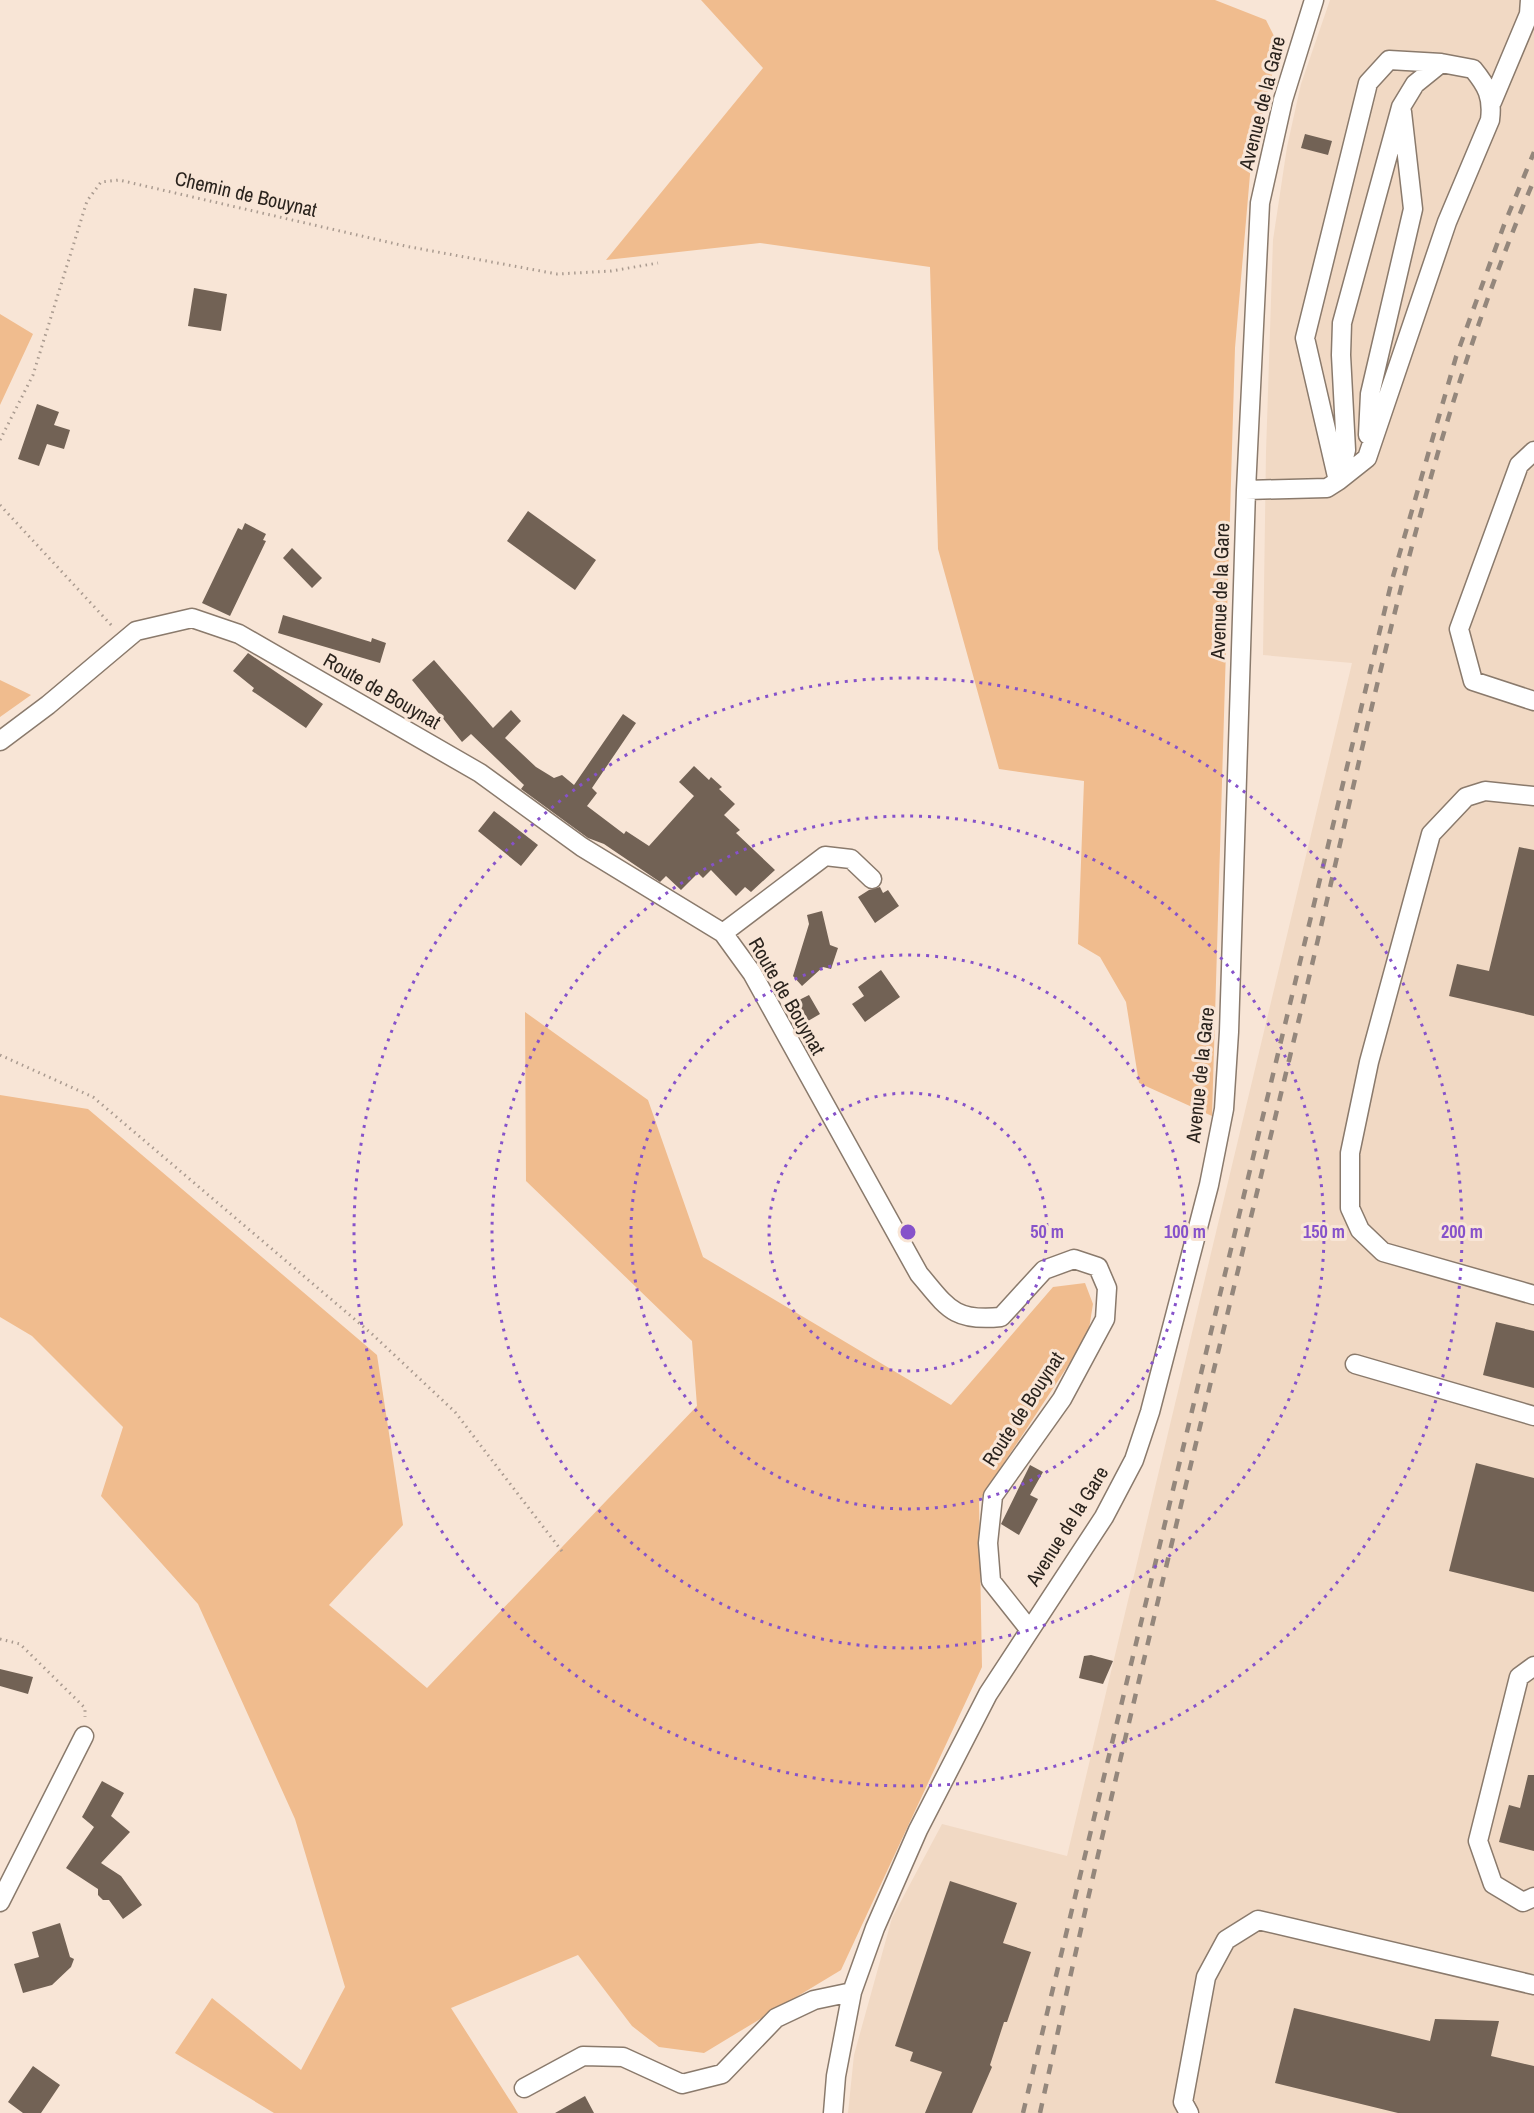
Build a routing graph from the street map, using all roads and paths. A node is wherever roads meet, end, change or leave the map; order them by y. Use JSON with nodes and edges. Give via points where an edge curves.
{"nodes":[{"id":1,"x":1314,"y":0,"type":"edge"},
{"id":2,"x":1530,"y":0,"type":"edge"},
{"id":3,"x":1442,"y":63,"type":"junction"},
{"id":4,"x":1492,"y":102,"type":"junction"},
{"id":5,"x":1401,"y":107,"type":"junction"},
{"id":6,"x":658,"y":263,"type":"dead end"},
{"id":7,"x":0,"y":440,"type":"edge"},
{"id":8,"x":1534,"y":451,"type":"edge"},
{"id":9,"x":1367,"y":458,"type":"junction"},
{"id":10,"x":1338,"y":481,"type":"junction"},
{"id":11,"x":1246,"y":490,"type":"junction"},
{"id":12,"x":0,"y":505,"type":"edge"},
{"id":13,"x":124,"y":642,"type":"junction"},
{"id":14,"x":1534,"y":701,"type":"edge"},
{"id":15,"x":0,"y":741,"type":"edge"},
{"id":16,"x":1534,"y":796,"type":"edge"},
{"id":17,"x":872,"y":879,"type":"dead end"},
{"id":18,"x":723,"y":933,"type":"junction"},
{"id":19,"x":0,"y":1055,"type":"edge"},
{"id":20,"x":1534,"y":1295,"type":"edge"},
{"id":21,"x":1355,"y":1364,"type":"dead end"},
{"id":22,"x":1534,"y":1416,"type":"edge"},
{"id":23,"x":564,"y":1554,"type":"dead end"},
{"id":24,"x":1029,"y":1629,"type":"junction"},
{"id":25,"x":0,"y":1638,"type":"edge"},
{"id":26,"x":1534,"y":1666,"type":"edge"},
{"id":27,"x":84,"y":1737,"type":"joint"},
{"id":28,"x":1534,"y":1897,"type":"edge"},
{"id":29,"x":0,"y":1902,"type":"edge"},
{"id":30,"x":1534,"y":1985,"type":"edge"},
{"id":31,"x":852,"y":1992,"type":"junction"},
{"id":32,"x":524,"y":2088,"type":"dead end"},
{"id":33,"x":833,"y":2113,"type":"edge"},
{"id":34,"x":1189,"y":2113,"type":"edge"}],
"edges":[{"from":1,"to":11,"type":"street","name":"Avenue de la Gare","via":[[1283,100],[1260,203]]},
{"from":2,"to":4,"type":"street","via":[[1529,14]]},
{"from":3,"to":4,"type":"street","via":[[1473,69],[1487,87]]},
{"from":3,"to":5,"type":"street","via":[[1415,84]]},
{"from":3,"to":10,"type":"street","via":[[1389,60],[1368,83],[1310,315],[1305,338]]},
{"from":4,"to":9,"type":"street","via":[[1490,120],[1447,222]]},
{"from":5,"to":9,"type":"street","via":[[1413,209],[1370,394]]},
{"from":5,"to":10,"type":"street","via":[[1342,323],[1346,450]]},
{"from":6,"to":7,"type":"path","name":"Chemin de Bouynat","via":[[556,274],[405,246],[119,180],[101,182],[87,201],[33,375]]},
{"from":8,"to":14,"type":"street","via":[[1519,465],[1459,629],[1473,681]]},
{"from":9,"to":10,"type":"street"},
{"from":10,"to":11,"type":"street","via":[[1327,488]]},
{"from":11,"to":24,"type":"street","name":"Avenue de la Gare","via":[[1229,1032],[1218,1142],[1150,1412],[1134,1460],[1104,1517]]},
{"from":12,"to":13,"type":"path"},
{"from":13,"to":15,"type":"street","name":"Route de Bouynat"},
{"from":13,"to":18,"type":"street","name":"Route de Bouynat","via":[[136,631],[192,618],[239,634],[480,773],[582,847]]},
{"from":16,"to":20,"type":"street","via":[[1485,791],[1467,797],[1431,834],[1370,1062],[1350,1153],[1350,1208],[1360,1230],[1383,1252]]},
{"from":17,"to":18,"type":"street","via":[[851,859],[825,856]]},
{"from":18,"to":24,"type":"street","name":"Route de Bouynat","via":[[752,973],[919,1274],[949,1310],[977,1320],[1002,1317],[1044,1270],[1074,1259],[1098,1267],[1107,1288],[1105,1319],[1062,1399],[993,1496],[988,1544],[991,1581]]},
{"from":19,"to":23,"type":"path","via":[[93,1097],[372,1334],[455,1412]]},
{"from":21,"to":22,"type":"street"},
{"from":24,"to":31,"type":"street","name":"Avenue de la Gare","via":[[988,1694],[918,1830]]},
{"from":25,"to":27,"type":"path","via":[[20,1644],[85,1708]]},
{"from":26,"to":28,"type":"street","via":[[1519,1677],[1479,1841],[1493,1884],[1523,1902]]},
{"from":27,"to":29,"type":"street"},
{"from":30,"to":34,"type":"street","via":[[1258,1920],[1226,1940],[1206,1977],[1183,2102]]},
{"from":31,"to":32,"type":"street","via":[[814,2000],[776,2019],[722,2074],[682,2084],[623,2057],[583,2056]]},
{"from":31,"to":33,"type":"street","name":"Avenue de la Gare"}]}
